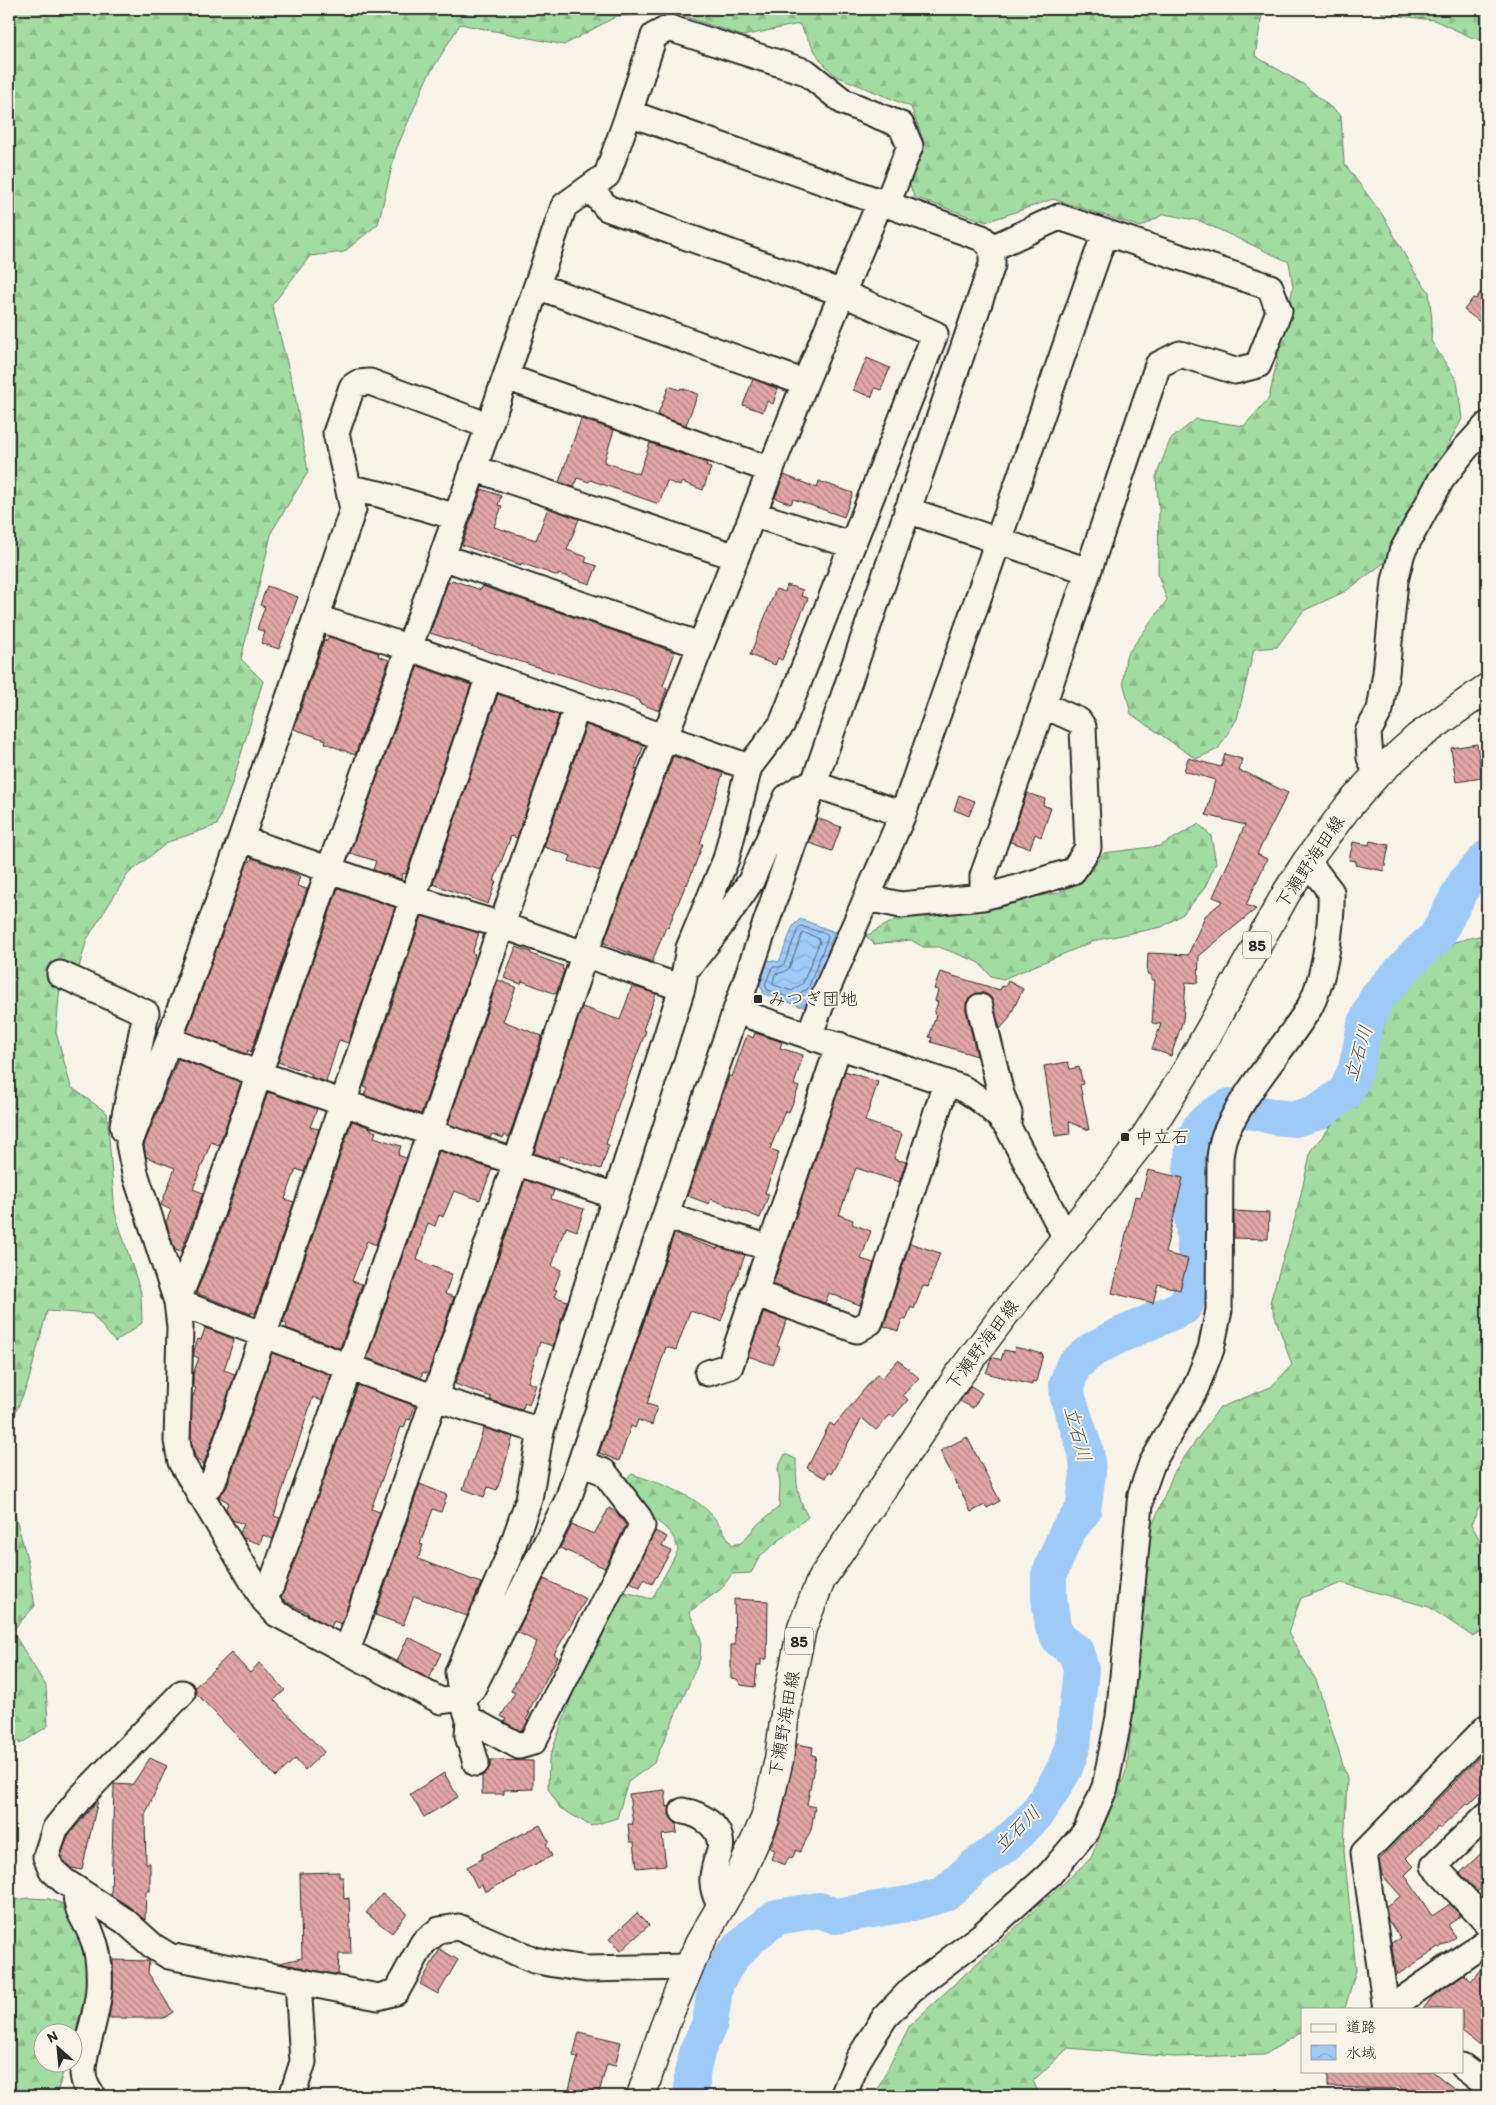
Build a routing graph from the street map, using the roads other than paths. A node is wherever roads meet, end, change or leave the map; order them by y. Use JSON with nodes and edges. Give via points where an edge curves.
{"nodes":[{"id":1,"x":629,"y":113,"type":"junction"},
{"id":2,"x":590,"y":188,"type":"junction"},
{"id":3,"x":884,"y":203,"type":"junction"},
{"id":4,"x":1105,"y":233,"type":"junction"},
{"id":5,"x":992,"y":248,"type":"junction"},
{"id":6,"x":537,"y":286,"type":"junction"},
{"id":7,"x":842,"y":294,"type":"junction"},
{"id":8,"x":506,"y":377,"type":"junction"},
{"id":9,"x":805,"y":383,"type":"junction"},
{"id":10,"x":1487,"y":425,"type":"edge"},
{"id":11,"x":488,"y":426,"type":"junction"},
{"id":12,"x":473,"y":468,"type":"junction"},
{"id":13,"x":771,"y":470,"type":"junction"},
{"id":14,"x":350,"y":488,"type":"junction"},
{"id":15,"x":907,"y":510,"type":"junction"},
{"id":16,"x":753,"y":514,"type":"junction"},
{"id":17,"x":456,"y":517,"type":"junction"},
{"id":18,"x":997,"y":540,"type":"junction"},
{"id":19,"x":852,"y":546,"type":"junction"},
{"id":20,"x":442,"y":557,"type":"junction"},
{"id":21,"x":736,"y":557,"type":"junction"},
{"id":22,"x":1088,"y":571,"type":"junction"},
{"id":23,"x":317,"y":618,"type":"junction"},
{"id":24,"x":700,"y":645,"type":"junction"},
{"id":25,"x":410,"y":648,"type":"junction"},
{"id":26,"x":489,"y":676,"type":"junction"},
{"id":27,"x":1487,"y":688,"type":"edge"},
{"id":28,"x":1043,"y":705,"type":"junction"},
{"id":29,"x":577,"y":707,"type":"junction"},
{"id":30,"x":664,"y":738,"type":"junction"},
{"id":31,"x":749,"y":767,"type":"junction"},
{"id":32,"x":1376,"y":774,"type":"junction"},
{"id":33,"x":813,"y":784,"type":"junction"},
{"id":34,"x":903,"y":814,"type":"junction"},
{"id":35,"x":241,"y":839,"type":"junction"},
{"id":36,"x":1306,"y":861,"type":"junction"},
{"id":37,"x":328,"y":870,"type":"junction"},
{"id":38,"x":983,"y":896,"type":"junction"},
{"id":39,"x":867,"y":898,"type":"junction"},
{"id":40,"x":414,"y":899,"type":"junction"},
{"id":41,"x":502,"y":925,"type":"junction"},
{"id":42,"x":585,"y":953,"type":"junction"},
{"id":43,"x":60,"y":974,"type":"dead end"},
{"id":44,"x":684,"y":979,"type":"junction"},
{"id":45,"x":980,"y":1007,"type":"dead end"},
{"id":46,"x":736,"y":1011,"type":"junction"},
{"id":47,"x":808,"y":1036,"type":"junction"},
{"id":48,"x":169,"y":1040,"type":"junction"},
{"id":49,"x":839,"y":1045,"type":"junction"},
{"id":50,"x":259,"y":1074,"type":"junction"},
{"id":51,"x":946,"y":1083,"type":"junction"},
{"id":52,"x":343,"y":1103,"type":"junction"},
{"id":53,"x":1008,"y":1127,"type":"junction"},
{"id":54,"x":430,"y":1132,"type":"junction"},
{"id":55,"x":129,"y":1144,"type":"junction"},
{"id":56,"x":516,"y":1162,"type":"junction"},
{"id":57,"x":615,"y":1196,"type":"junction"},
{"id":58,"x":666,"y":1216,"type":"junction"},
{"id":59,"x":1066,"y":1238,"type":"junction"},
{"id":60,"x":770,"y":1248,"type":"junction"},
{"id":61,"x":754,"y":1293,"type":"junction"},
{"id":62,"x":177,"y":1302,"type":"junction"},
{"id":63,"x":264,"y":1336,"type":"junction"},
{"id":64,"x":349,"y":1367,"type":"junction"},
{"id":65,"x":708,"y":1373,"type":"dead end"},
{"id":66,"x":435,"y":1398,"type":"junction"},
{"id":67,"x":541,"y":1431,"type":"junction"},
{"id":68,"x":580,"y":1463,"type":"junction"},
{"id":69,"x":200,"y":1495,"type":"junction"},
{"id":70,"x":264,"y":1600,"type":"junction"},
{"id":71,"x":347,"y":1651,"type":"junction"},
{"id":72,"x":182,"y":1693,"type":"dead end"},
{"id":73,"x":465,"y":1709,"type":"junction"},
{"id":74,"x":1487,"y":1727,"type":"edge"},
{"id":75,"x":476,"y":1763,"type":"dead end"},
{"id":76,"x":683,"y":1811,"type":"dead end"},
{"id":77,"x":1487,"y":1816,"type":"edge"},
{"id":78,"x":76,"y":1890,"type":"junction"},
{"id":79,"x":721,"y":1907,"type":"junction"},
{"id":80,"x":1487,"y":1923,"type":"edge"},
{"id":81,"x":1487,"y":1941,"type":"edge"},
{"id":82,"x":689,"y":1967,"type":"junction"},
{"id":83,"x":298,"y":1981,"type":"junction"},
{"id":84,"x":1388,"y":2008,"type":"edge"},
{"id":85,"x":1389,"y":2008,"type":"edge"},
{"id":86,"x":1464,"y":2068,"type":"edge"},
{"id":87,"x":1487,"y":2085,"type":"edge"},
{"id":88,"x":93,"y":2096,"type":"edge"},
{"id":89,"x":292,"y":2096,"type":"edge"},
{"id":90,"x":641,"y":2096,"type":"edge"},
{"id":91,"x":842,"y":2096,"type":"edge"}],
"edges":[{"from":1,"to":2,"type":"street","via":[[607,175]]},
{"from":1,"to":3,"type":"street"},
{"from":1,"to":3,"type":"street","via":[[654,36],[669,28],[806,72],[844,102],[902,125],[910,146]]},
{"from":2,"to":6,"type":"street","via":[[564,206]]},
{"from":2,"to":7,"type":"street","via":[[607,208]]},
{"from":3,"to":5,"type":"street","via":[[982,238]]},
{"from":3,"to":7,"type":"street"},
{"from":4,"to":5,"type":"street","via":[[1059,217]]},
{"from":4,"to":18,"type":"street"},
{"from":4,"to":22,"type":"street","via":[[1270,287],[1279,311],[1258,365],[1235,372],[1180,354],[1158,365]]},
{"from":5,"to":15,"type":"street","via":[[992,265]]},
{"from":6,"to":8,"type":"street"},
{"from":6,"to":9,"type":"street"},
{"from":7,"to":9,"type":"street"},
{"from":7,"to":19,"type":"street","via":[[934,334]]},
{"from":8,"to":11,"type":"street"},
{"from":8,"to":13,"type":"street"},
{"from":9,"to":13,"type":"street"},
{"from":10,"to":32,"type":"street","via":[[1441,480],[1402,552],[1395,581],[1380,710],[1368,732],[1370,758]]},
{"from":11,"to":12,"type":"street"},
{"from":11,"to":14,"type":"street","via":[[370,382],[358,383],[352,387],[336,432]]},
{"from":12,"to":17,"type":"street"},
{"from":12,"to":21,"type":"street"},
{"from":13,"to":16,"type":"street"},
{"from":14,"to":17,"type":"street"},
{"from":14,"to":23,"type":"street","via":[[354,509]]},
{"from":15,"to":18,"type":"street"},
{"from":15,"to":33,"type":"street"},
{"from":16,"to":19,"type":"street"},
{"from":16,"to":21,"type":"street"},
{"from":17,"to":20,"type":"street"},
{"from":18,"to":22,"type":"street"},
{"from":18,"to":34,"type":"street"},
{"from":19,"to":31,"type":"street","via":[[782,724]]},
{"from":20,"to":24,"type":"street"},
{"from":20,"to":25,"type":"street"},
{"from":21,"to":24,"type":"street"},
{"from":22,"to":28,"type":"street"},
{"from":23,"to":25,"type":"street"},
{"from":23,"to":35,"type":"street"},
{"from":24,"to":30,"type":"street"},
{"from":25,"to":26,"type":"street"},
{"from":25,"to":37,"type":"street"},
{"from":26,"to":29,"type":"street"},
{"from":26,"to":40,"type":"street"},
{"from":27,"to":32,"type":"main road","name":"下瀬野海田線","number":"85","via":[[1418,737]]},
{"from":28,"to":38,"type":"street","via":[[983,876]]},
{"from":28,"to":38,"type":"street","via":[[1079,721],[1083,727],[1088,848],[1072,870]]},
{"from":29,"to":30,"type":"street"},
{"from":29,"to":41,"type":"street"},
{"from":30,"to":31,"type":"street"},
{"from":30,"to":42,"type":"street"},
{"from":31,"to":44,"type":"street","via":[[726,860],[689,948]]},
{"from":32,"to":36,"type":"main road","name":"下瀬野海田線","number":"85"},
{"from":33,"to":34,"type":"street"},
{"from":33,"to":44,"type":"street","via":[[787,797],[751,881]]},
{"from":33,"to":46,"type":"street"},
{"from":34,"to":39,"type":"street"},
{"from":35,"to":37,"type":"street"},
{"from":35,"to":48,"type":"street"},
{"from":36,"to":59,"type":"main road","name":"下瀬野海田線","number":"85","via":[[1187,1070],[1143,1140]]},
{"from":36,"to":91,"type":"street","via":[[1331,892],[1329,932],[1319,981],[1310,1006],[1239,1107],[1224,1134],[1220,1158],[1219,1310],[1211,1349],[1195,1389],[1152,1463],[1141,1494],[1119,1717],[1105,1787],[1086,1831],[1050,1874],[981,1936],[912,1989],[885,2018],[858,2060]]},
{"from":37,"to":40,"type":"street"},
{"from":37,"to":50,"type":"street"},
{"from":38,"to":39,"type":"street","via":[[901,905]]},
{"from":39,"to":47,"type":"street"},
{"from":40,"to":41,"type":"street"},
{"from":40,"to":52,"type":"street"},
{"from":41,"to":42,"type":"street"},
{"from":41,"to":54,"type":"street"},
{"from":42,"to":44,"type":"street"},
{"from":42,"to":56,"type":"street"},
{"from":43,"to":55,"type":"street","via":[[146,1013],[122,1125]]},
{"from":44,"to":57,"type":"street"},
{"from":45,"to":53,"type":"street","via":[[1008,1113]]},
{"from":46,"to":47,"type":"street"},
{"from":46,"to":58,"type":"street"},
{"from":47,"to":49,"type":"street"},
{"from":48,"to":50,"type":"street"},
{"from":48,"to":55,"type":"street"},
{"from":49,"to":51,"type":"street"},
{"from":49,"to":60,"type":"street"},
{"from":50,"to":52,"type":"street"},
{"from":50,"to":62,"type":"street"},
{"from":51,"to":53,"type":"street","via":[[986,1102]]},
{"from":51,"to":61,"type":"street","via":[[870,1322],[857,1330]]},
{"from":52,"to":54,"type":"street"},
{"from":52,"to":63,"type":"street"},
{"from":53,"to":59,"type":"street"},
{"from":54,"to":56,"type":"street"},
{"from":54,"to":64,"type":"street"},
{"from":55,"to":62,"type":"street","via":[[135,1173]]},
{"from":56,"to":57,"type":"street"},
{"from":56,"to":66,"type":"street"},
{"from":57,"to":67,"type":"street"},
{"from":58,"to":60,"type":"street"},
{"from":58,"to":68,"type":"street"},
{"from":59,"to":79,"type":"main road","name":"下瀬野海田線","number":"85","via":[[959,1375],[821,1580],[802,1628],[765,1819]]},
{"from":60,"to":61,"type":"street"},
{"from":61,"to":65,"type":"street","via":[[730,1366]]},
{"from":62,"to":63,"type":"street"},
{"from":62,"to":69,"type":"street","via":[[180,1327],[178,1441],[181,1462]]},
{"from":63,"to":64,"type":"street"},
{"from":63,"to":69,"type":"street","via":[[213,1482]]},
{"from":64,"to":66,"type":"street"},
{"from":64,"to":70,"type":"street"},
{"from":66,"to":67,"type":"street"},
{"from":66,"to":71,"type":"street"},
{"from":67,"to":73,"type":"street","via":[[529,1499],[509,1556],[458,1672]]},
{"from":68,"to":73,"type":"street","via":[[567,1502],[472,1689]]},
{"from":68,"to":73,"type":"street","via":[[604,1472],[640,1518],[642,1526],[533,1742],[519,1746]]},
{"from":69,"to":70,"type":"street"},
{"from":70,"to":71,"type":"street","via":[[277,1614]]},
{"from":71,"to":73,"type":"street","via":[[441,1701]]},
{"from":72,"to":78,"type":"street","via":[[80,1798],[55,1830],[46,1857],[52,1870]]},
{"from":73,"to":75,"type":"street"},
{"from":74,"to":84,"type":"street","via":[[1364,1853]]},
{"from":76,"to":79,"type":"street","via":[[706,1820],[720,1836],[713,1877]]},
{"from":77,"to":80,"type":"street","via":[[1434,1866]]},
{"from":78,"to":83,"type":"street","via":[[125,1921],[169,1956]]},
{"from":78,"to":88,"type":"street","via":[[76,1904],[92,1936],[98,1960],[99,1989],[82,2062],[84,2086]]},
{"from":79,"to":82,"type":"main road","name":"下瀬野海田線","number":"85"},
{"from":81,"to":85,"type":"street"},
{"from":82,"to":83,"type":"street","via":[[586,1969],[554,1964],[534,1960],[458,1927],[439,1930],[423,1943],[396,1992],[378,1997]]},
{"from":82,"to":90,"type":"main road","name":"下瀬野海田線","number":"85","via":[[666,2019]]},
{"from":83,"to":89,"type":"street","via":[[303,2062]]},
{"from":86,"to":87,"type":"street"}]}
